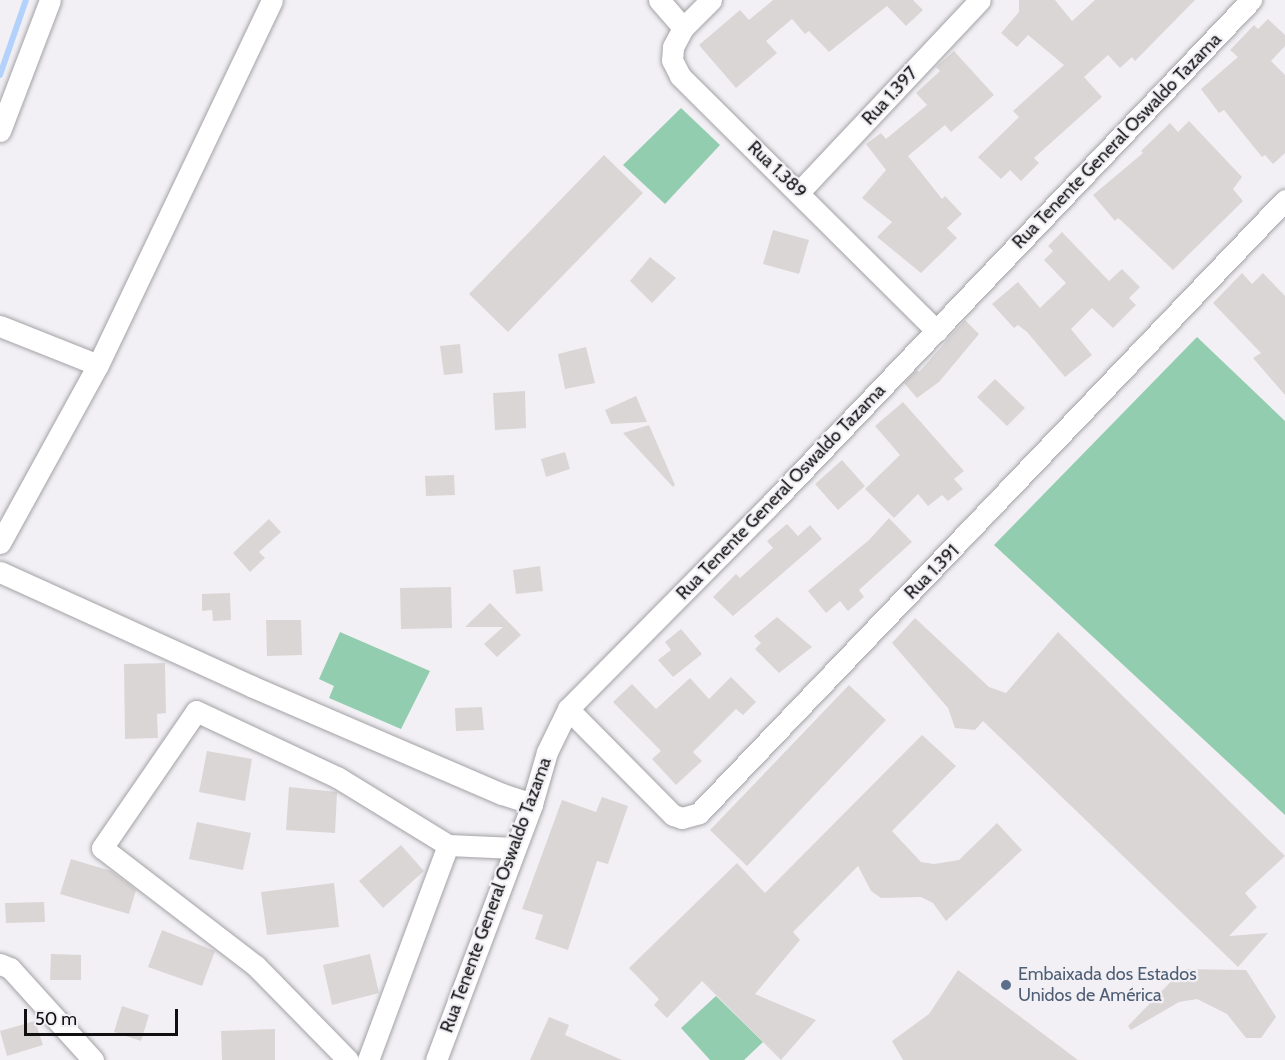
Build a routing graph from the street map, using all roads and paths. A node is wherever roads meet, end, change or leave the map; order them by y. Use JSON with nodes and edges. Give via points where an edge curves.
{"nodes":[{"id":1,"x":50,"y":0,"type":"edge"},
{"id":2,"x":272,"y":0,"type":"edge"},
{"id":3,"x":659,"y":0,"type":"edge"},
{"id":4,"x":711,"y":0,"type":"edge"},
{"id":5,"x":980,"y":0,"type":"edge"},
{"id":6,"x":1251,"y":0,"type":"edge"},
{"id":7,"x":682,"y":28,"type":"junction"},
{"id":8,"x":0,"y":131,"type":"edge"},
{"id":9,"x":800,"y":191,"type":"junction"},
{"id":10,"x":1285,"y":200,"type":"edge"},
{"id":11,"x":0,"y":326,"type":"edge"},
{"id":12,"x":937,"y":331,"type":"junction"},
{"id":13,"x":98,"y":365,"type":"junction"},
{"id":14,"x":0,"y":543,"type":"edge"},
{"id":15,"x":0,"y":572,"type":"edge"},
{"id":16,"x":568,"y":709,"type":"junction"},
{"id":17,"x":532,"y":804,"type":"junction"},
{"id":18,"x":448,"y":845,"type":"junction"},
{"id":19,"x":515,"y":848,"type":"junction"},
{"id":20,"x":0,"y":964,"type":"edge"},
{"id":21,"x":93,"y":1060,"type":"edge"},
{"id":22,"x":348,"y":1060,"type":"edge"},
{"id":23,"x":369,"y":1060,"type":"edge"},
{"id":24,"x":436,"y":1060,"type":"edge"}],
"edges":[{"from":1,"to":8,"type":"street"},
{"from":2,"to":13,"type":"street"},
{"from":3,"to":7,"type":"street"},
{"from":4,"to":7,"type":"street","name":"Rua 1.389"},
{"from":5,"to":9,"type":"street","name":"Rua 1.397"},
{"from":6,"to":12,"type":"street","name":"Rua Tenente General Oswaldo Tazama"},
{"from":7,"to":9,"type":"street","name":"Rua 1.389","via":[[672,60],[680,76]]},
{"from":9,"to":12,"type":"street","name":"Rua 1.389"},
{"from":10,"to":16,"type":"street","name":"Rua 1.391","via":[[699,813],[682,818],[673,815]]},
{"from":11,"to":13,"type":"street"},
{"from":12,"to":16,"type":"street","name":"Rua Tenente General Oswaldo Tazama"},
{"from":13,"to":14,"type":"street"},
{"from":15,"to":17,"type":"street","via":[[251,686]]},
{"from":16,"to":17,"type":"street","name":"Rua Tenente General Oswaldo Tazama","via":[[547,752]]},
{"from":17,"to":19,"type":"street","name":"Rua Tenente General Oswaldo Tazama"},
{"from":18,"to":19,"type":"street"},
{"from":18,"to":22,"type":"street","via":[[336,777],[196,711],[102,848],[256,966]]},
{"from":18,"to":23,"type":"street"},
{"from":19,"to":24,"type":"street","name":"Rua Tenente General Oswaldo Tazama"},
{"from":20,"to":21,"type":"street","via":[[10,968]]}]}
